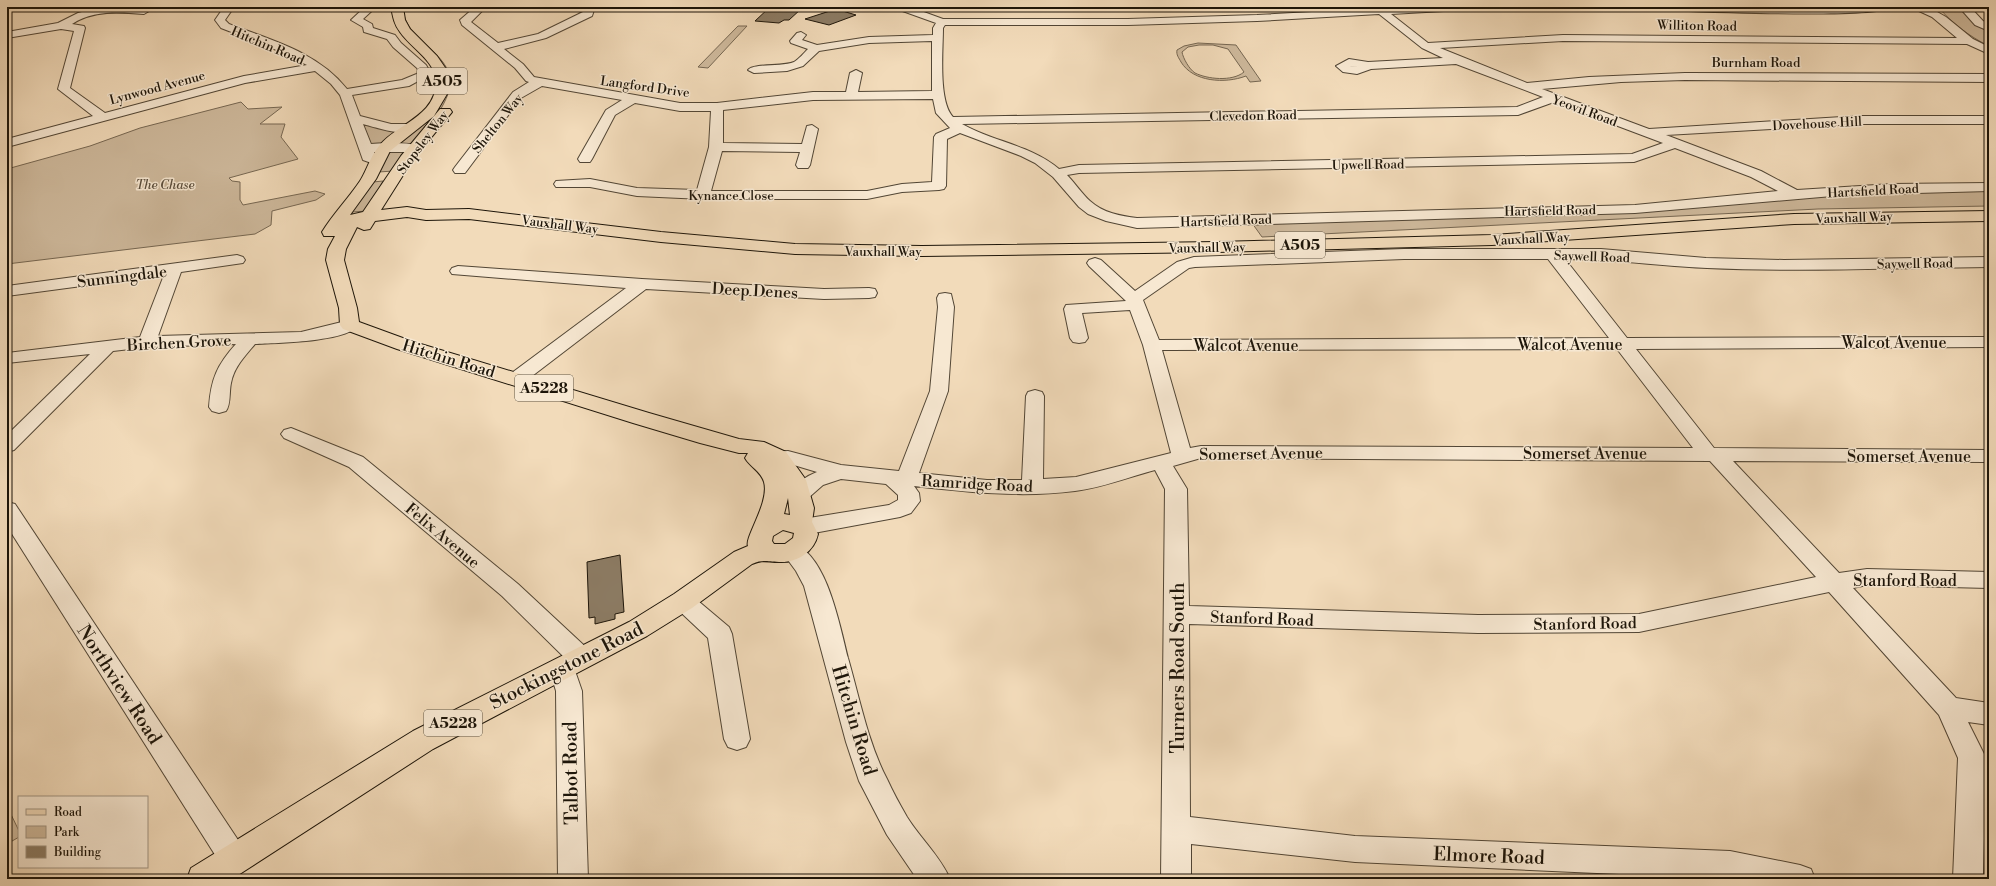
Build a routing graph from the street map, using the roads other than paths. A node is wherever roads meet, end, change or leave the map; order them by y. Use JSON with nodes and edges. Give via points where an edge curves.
{"nodes":[{"id":1,"x":229,"y":7,"type":"edge"},
{"id":2,"x":371,"y":7,"type":"edge"},
{"id":3,"x":397,"y":7,"type":"edge"},
{"id":4,"x":407,"y":7,"type":"edge"},
{"id":5,"x":481,"y":7,"type":"edge"},
{"id":6,"x":572,"y":7,"type":"edge"},
{"id":7,"x":901,"y":7,"type":"edge"},
{"id":8,"x":1461,"y":7,"type":"edge"},
{"id":9,"x":1662,"y":7,"type":"edge"},
{"id":10,"x":1885,"y":7,"type":"edge"},
{"id":11,"x":1908,"y":7,"type":"edge"},
{"id":12,"x":1964,"y":7,"type":"edge"},
{"id":13,"x":1928,"y":8,"type":"edge"},
{"id":14,"x":144,"y":11,"type":"dead end"},
{"id":15,"x":1054,"y":11,"type":"dead end"},
{"id":16,"x":1382,"y":12,"type":"junction"},
{"id":17,"x":942,"y":22,"type":"junction"},
{"id":18,"x":1060,"y":22,"type":"junction"},
{"id":19,"x":61,"y":26,"type":"junction"},
{"id":20,"x":1989,"y":28,"type":"edge"},
{"id":21,"x":7,"y":35,"type":"edge"},
{"id":22,"x":801,"y":35,"type":"dead end"},
{"id":23,"x":938,"y":38,"type":"junction"},
{"id":24,"x":1969,"y":41,"type":"junction"},
{"id":25,"x":1426,"y":46,"type":"junction"},
{"id":26,"x":497,"y":47,"type":"junction"},
{"id":27,"x":816,"y":48,"type":"junction"},
{"id":28,"x":1989,"y":51,"type":"edge"},
{"id":29,"x":1456,"y":60,"type":"junction"},
{"id":30,"x":799,"y":64,"type":"junction"},
{"id":31,"x":1365,"y":66,"type":"dead end"},
{"id":32,"x":316,"y":67,"type":"junction"},
{"id":33,"x":812,"y":68,"type":"dead end"},
{"id":34,"x":754,"y":70,"type":"dead end"},
{"id":35,"x":856,"y":73,"type":"dead end"},
{"id":36,"x":454,"y":76,"type":"dead end"},
{"id":37,"x":1989,"y":78,"type":"edge"},
{"id":38,"x":541,"y":82,"type":"junction"},
{"id":39,"x":1524,"y":87,"type":"junction"},
{"id":40,"x":344,"y":93,"type":"junction"},
{"id":41,"x":851,"y":95,"type":"junction"},
{"id":42,"x":939,"y":95,"type":"junction"},
{"id":43,"x":1554,"y":98,"type":"junction"},
{"id":44,"x":632,"y":100,"type":"junction"},
{"id":45,"x":452,"y":102,"type":"dead end"},
{"id":46,"x":717,"y":107,"type":"junction"},
{"id":47,"x":353,"y":115,"type":"junction"},
{"id":48,"x":392,"y":115,"type":"dead end"},
{"id":49,"x":102,"y":117,"type":"junction"},
{"id":50,"x":1989,"y":120,"type":"edge"},
{"id":51,"x":955,"y":125,"type":"junction"},
{"id":52,"x":410,"y":128,"type":"junction"},
{"id":53,"x":812,"y":129,"type":"dead end"},
{"id":54,"x":1645,"y":132,"type":"junction"},
{"id":55,"x":7,"y":143,"type":"edge"},
{"id":56,"x":1675,"y":144,"type":"junction"},
{"id":57,"x":716,"y":147,"type":"junction"},
{"id":58,"x":367,"y":148,"type":"junction"},
{"id":59,"x":385,"y":148,"type":"junction"},
{"id":60,"x":807,"y":148,"type":"junction"},
{"id":61,"x":415,"y":149,"type":"junction"},
{"id":62,"x":585,"y":159,"type":"dead end"},
{"id":63,"x":377,"y":161,"type":"junction"},
{"id":64,"x":803,"y":165,"type":"dead end"},
{"id":65,"x":460,"y":170,"type":"dead end"},
{"id":66,"x":1058,"y":173,"type":"junction"},
{"id":67,"x":561,"y":184,"type":"dead end"},
{"id":68,"x":1989,"y":187,"type":"edge"},
{"id":69,"x":388,"y":189,"type":"junction"},
{"id":70,"x":1795,"y":194,"type":"junction"},
{"id":71,"x":703,"y":195,"type":"junction"},
{"id":72,"x":426,"y":215,"type":"junction"},
{"id":73,"x":1989,"y":216,"type":"edge"},
{"id":74,"x":356,"y":221,"type":"junction"},
{"id":75,"x":1553,"y":254,"type":"junction"},
{"id":76,"x":237,"y":260,"type":"dead end"},
{"id":77,"x":1989,"y":262,"type":"edge"},
{"id":78,"x":1095,"y":264,"type":"dead end"},
{"id":79,"x":174,"y":270,"type":"junction"},
{"id":80,"x":458,"y":271,"type":"dead end"},
{"id":81,"x":642,"y":284,"type":"junction"},
{"id":82,"x":7,"y":291,"type":"edge"},
{"id":83,"x":869,"y":294,"type":"dead end"},
{"id":84,"x":944,"y":298,"type":"dead end"},
{"id":85,"x":1135,"y":302,"type":"junction"},
{"id":86,"x":350,"y":325,"type":"junction"},
{"id":87,"x":251,"y":338,"type":"junction"},
{"id":88,"x":1079,"y":338,"type":"dead end"},
{"id":89,"x":147,"y":342,"type":"junction"},
{"id":90,"x":1989,"y":342,"type":"edge"},
{"id":91,"x":1624,"y":343,"type":"junction"},
{"id":92,"x":1152,"y":345,"type":"junction"},
{"id":93,"x":108,"y":346,"type":"junction"},
{"id":94,"x":7,"y":358,"type":"edge"},
{"id":95,"x":516,"y":379,"type":"junction"},
{"id":96,"x":1035,"y":396,"type":"dead end"},
{"id":97,"x":219,"y":407,"type":"dead end"},
{"id":98,"x":290,"y":434,"type":"dead end"},
{"id":99,"x":7,"y":446,"type":"edge"},
{"id":100,"x":739,"y":446,"type":"junction"},
{"id":101,"x":1712,"y":454,"type":"junction"},
{"id":102,"x":1989,"y":456,"type":"edge"},
{"id":103,"x":778,"y":457,"type":"junction"},
{"id":104,"x":1171,"y":459,"type":"junction"},
{"id":105,"x":840,"y":472,"type":"junction"},
{"id":106,"x":900,"y":478,"type":"junction"},
{"id":107,"x":1032,"y":487,"type":"junction"},
{"id":108,"x":800,"y":494,"type":"junction"},
{"id":109,"x":7,"y":509,"type":"edge"},
{"id":110,"x":801,"y":525,"type":"junction"},
{"id":111,"x":764,"y":539,"type":"junction"},
{"id":112,"x":793,"y":552,"type":"junction"},
{"id":113,"x":1989,"y":580,"type":"edge"},
{"id":114,"x":1834,"y":582,"type":"junction"},
{"id":115,"x":683,"y":601,"type":"junction"},
{"id":116,"x":1177,"y":615,"type":"junction"},
{"id":117,"x":572,"y":663,"type":"junction"},
{"id":118,"x":1949,"y":708,"type":"junction"},
{"id":119,"x":1989,"y":714,"type":"edge"},
{"id":120,"x":737,"y":739,"type":"dead end"},
{"id":121,"x":1177,"y":829,"type":"junction"},
{"id":122,"x":234,"y":859,"type":"junction"},
{"id":123,"x":203,"y":879,"type":"edge"},
{"id":124,"x":572,"y":879,"type":"edge"},
{"id":125,"x":935,"y":879,"type":"edge"},
{"id":126,"x":1176,"y":879,"type":"edge"},
{"id":127,"x":1800,"y":879,"type":"edge"},
{"id":128,"x":1968,"y":879,"type":"edge"}],
"edges":[{"from":1,"to":32,"type":"street","name":"Hitchin Road","via":[[220,20],[225,26],[286,50]]},
{"from":2,"to":40,"type":"street","via":[[356,20],[368,26],[368,30],[391,37],[422,67],[425,74],[405,83]]},
{"from":3,"to":52,"type":"main road","name":"Stopsley Way","number":"A505","via":[[396,16],[402,29],[434,60],[439,67],[443,83],[434,106]]},
{"from":4,"to":36,"type":"main road","number":"A505","via":[[413,26],[442,54]]},
{"from":5,"to":26,"type":"street","name":"Langford Drive","via":[[465,20],[466,23]]},
{"from":6,"to":26,"type":"street","via":[[589,10],[588,14],[542,36]]},
{"from":7,"to":17,"type":"street"},
{"from":8,"to":16,"type":"street"},
{"from":9,"to":10,"type":"street","via":[[1705,10]]},
{"from":11,"to":13,"type":"street"},
{"from":12,"to":20,"type":"street","via":[[1979,23]]},
{"from":13,"to":24,"type":"street"},
{"from":14,"to":19,"type":"street","via":[[106,8],[71,19]]},
{"from":15,"to":18,"type":"street"},
{"from":16,"to":18,"type":"street"},
{"from":16,"to":25,"type":"street","name":"Yeovil Road"},
{"from":17,"to":18,"type":"street"},
{"from":17,"to":23,"type":"street","via":[[938,28]]},
{"from":19,"to":21,"type":"street"},
{"from":19,"to":49,"type":"street","via":[[80,28],[64,89]]},
{"from":22,"to":27,"type":"street","via":[[795,41]]},
{"from":23,"to":27,"type":"street","via":[[869,40]]},
{"from":23,"to":42,"type":"street"},
{"from":24,"to":25,"type":"street","name":"Williton Road","via":[[1563,38]]},
{"from":24,"to":28,"type":"street"},
{"from":25,"to":29,"type":"street","name":"Yeovil Road"},
{"from":26,"to":38,"type":"street","name":"Langford Drive","via":[[530,79]]},
{"from":27,"to":30,"type":"street"},
{"from":29,"to":31,"type":"street"},
{"from":29,"to":39,"type":"street","name":"Yeovil Road"},
{"from":30,"to":33,"type":"street","via":[[813,64]]},
{"from":30,"to":34,"type":"street","via":[[783,69]]},
{"from":32,"to":40,"type":"street","name":"Hitchin Road","via":[[325,72]]},
{"from":32,"to":49,"type":"street","name":"Lynwood Avenue","via":[[244,80]]},
{"from":35,"to":41,"type":"street"},
{"from":37,"to":39,"type":"street","name":"Burnham Road","via":[[1631,77]]},
{"from":38,"to":44,"type":"street","name":"Langford Drive"},
{"from":38,"to":65,"type":"street","name":"Shelton Way","via":[[517,95]]},
{"from":39,"to":43,"type":"street","name":"Yeovil Road"},
{"from":40,"to":47,"type":"street","name":"Hitchin Road"},
{"from":41,"to":42,"type":"street","name":"Langford Drive"},
{"from":41,"to":46,"type":"street","name":"Langford Drive","via":[[813,96]]},
{"from":42,"to":51,"type":"street","via":[[941,111]]},
{"from":43,"to":51,"type":"street","name":"Clevedon Road","via":[[1518,111],[988,119]]},
{"from":43,"to":54,"type":"street","name":"Yeovil Road"},
{"from":44,"to":46,"type":"street","name":"Langford Drive","via":[[680,107]]},
{"from":44,"to":62,"type":"street","via":[[610,113]]},
{"from":45,"to":61,"type":"main road","name":"Stopsley Way","number":"A505"},
{"from":46,"to":57,"type":"street"},
{"from":47,"to":48,"type":"street"},
{"from":47,"to":52,"type":"street","via":[[391,128]]},
{"from":47,"to":58,"type":"street","name":"Hitchin Road"},
{"from":49,"to":55,"type":"street","name":"Lynwood Avenue"},
{"from":50,"to":54,"type":"street","name":"Dovehouse Hill","via":[[1858,120]]},
{"from":51,"to":66,"type":"street","name":"Hartsfield Road","via":[[1027,154]]},
{"from":51,"to":71,"type":"street","name":"Kynance Close","via":[[941,137],[939,186],[902,188],[867,195]]},
{"from":52,"to":59,"type":"main road","name":"Stopsley Way","number":"A505"},
{"from":53,"to":60,"type":"street"},
{"from":54,"to":56,"type":"street","name":"Yeovil Road"},
{"from":56,"to":66,"type":"street","name":"Upwell Road","via":[[1634,158],[1080,169]]},
{"from":56,"to":70,"type":"street","name":"Yeovil Road","via":[[1756,174]]},
{"from":57,"to":60,"type":"street"},
{"from":57,"to":71,"type":"street"},
{"from":58,"to":59,"type":"street"},
{"from":58,"to":63,"type":"street","name":"Hitchin Road","via":[[368,157]]},
{"from":59,"to":61,"type":"street"},
{"from":59,"to":63,"type":"main road","name":"Stopsley Way","number":"A505"},
{"from":60,"to":64,"type":"street"},
{"from":61,"to":69,"type":"main road","name":"Stopsley Way","number":"A505"},
{"from":63,"to":74,"type":"main road","name":"Stopsley Way","number":"A505","via":[[367,182]]},
{"from":66,"to":70,"type":"street","name":"Hartsfield Road","via":[[1088,207],[1111,218],[1144,222],[1635,209],[1691,206]]},
{"from":67,"to":71,"type":"street","name":"Kynance Close","via":[[590,183],[637,192]]},
{"from":68,"to":70,"type":"street","name":"Hartsfield Road","via":[[1909,187]]},
{"from":69,"to":72,"type":"main road"},
{"from":69,"to":74,"type":"main road","name":"Stopsley Way","number":"A505"},
{"from":72,"to":73,"type":"main road","name":"Vauxhall Way","number":"A505","via":[[492,216],[661,237],[795,249],[922,251],[1492,240],[1794,220]]},
{"from":72,"to":74,"type":"main road","name":"Vauxhall Way","number":"A505","via":[[402,222]]},
{"from":74,"to":86,"type":"main road","via":[[337,249],[335,260]]},
{"from":75,"to":77,"type":"street","name":"Saywell Road","via":[[1602,254],[1706,263],[1784,265]]},
{"from":75,"to":85,"type":"street","name":"Saywell Road","via":[[1404,254],[1194,262],[1183,265]]},
{"from":75,"to":91,"type":"street"},
{"from":76,"to":79,"type":"street","name":"Sunningdale"},
{"from":78,"to":85,"type":"street","name":"Turners Road South"},
{"from":79,"to":82,"type":"street","name":"Sunningdale"},
{"from":79,"to":89,"type":"street"},
{"from":80,"to":81,"type":"street","name":"Deep Denes"},
{"from":81,"to":83,"type":"street","name":"Deep Denes"},
{"from":81,"to":95,"type":"street"},
{"from":84,"to":106,"type":"street","via":[[946,307],[938,391]]},
{"from":85,"to":88,"type":"street","via":[[1072,309]]},
{"from":85,"to":92,"type":"street","name":"Turners Road South"},
{"from":86,"to":87,"type":"street","name":"Birchen Grove","via":[[315,335]]},
{"from":86,"to":95,"type":"main road","name":"Hitchin Road","number":"A5228","via":[[373,335]]},
{"from":87,"to":89,"type":"street","name":"Birchen Grove"},
{"from":87,"to":97,"type":"street","via":[[223,373]]},
{"from":89,"to":93,"type":"street","name":"Birchen Grove"},
{"from":90,"to":91,"type":"street","name":"Walcot Avenue"},
{"from":91,"to":92,"type":"street","name":"Walcot Avenue"},
{"from":91,"to":101,"type":"street"},
{"from":92,"to":104,"type":"street","name":"Turners Road South"},
{"from":93,"to":94,"type":"street","name":"Birchen Grove"},
{"from":93,"to":99,"type":"street"},
{"from":95,"to":100,"type":"main road","name":"Hitchin Road","number":"A5228"},
{"from":96,"to":107,"type":"street"},
{"from":98,"to":117,"type":"street","name":"Felix Avenue","via":[[356,462],[510,590]]},
{"from":100,"to":103,"type":"main road","name":"Hitchin Road","number":"A5228","via":[[756,448]]},
{"from":100,"to":111,"type":"main road","name":"Hitchin Road","number":"A5228","via":[[761,461],[773,473],[777,483],[774,509]]},
{"from":101,"to":102,"type":"street","name":"Somerset Avenue"},
{"from":101,"to":104,"type":"street","name":"Somerset Avenue","via":[[1201,452]]},
{"from":101,"to":114,"type":"street"},
{"from":103,"to":105,"type":"street","name":"Ramridge Road","via":[[788,457]]},
{"from":103,"to":108,"type":"main road","via":[[795,480]]},
{"from":104,"to":107,"type":"street","name":"Ramridge Road","via":[[1076,484]]},
{"from":104,"to":116,"type":"street","name":"Turners Road South","via":[[1176,489]]},
{"from":105,"to":106,"type":"street","name":"Ramridge Road"},
{"from":105,"to":108,"type":"street","name":"Ramridge Road","via":[[816,480]]},
{"from":106,"to":107,"type":"street","name":"Ramridge Road","via":[[987,487]]},
{"from":106,"to":110,"type":"street","via":[[908,493],[909,502],[903,508],[892,512]]},
{"from":108,"to":110,"type":"main road"},
{"from":109,"to":122,"type":"street","name":"Northview Road"},
{"from":110,"to":111,"type":"main road","via":[[783,522]]},
{"from":110,"to":112,"type":"main road","via":[[807,532],[807,540]]},
{"from":111,"to":112,"type":"main road","via":[[775,554]]},
{"from":111,"to":115,"type":"main road","name":"Stockingstone Road","number":"A5228","via":[[743,558]]},
{"from":112,"to":125,"type":"street","name":"Hitchin Road","via":[[805,566],[816,586],[859,742],[873,781],[897,826]]},
{"from":113,"to":114,"type":"street","name":"Stanford Road","via":[[1867,578]]},
{"from":114,"to":116,"type":"street","name":"Stanford Road","via":[[1639,623],[1478,624]]},
{"from":114,"to":118,"type":"street"},
{"from":115,"to":117,"type":"main road","name":"Stockingstone Road","number":"A5228","via":[[638,629]]},
{"from":115,"to":120,"type":"street","via":[[720,634]]},
{"from":116,"to":121,"type":"street","name":"Turners Road South"},
{"from":117,"to":122,"type":"main road","name":"Stockingstone Road","number":"A5228","via":[[423,740]]},
{"from":117,"to":124,"type":"street","name":"Talbot Road","via":[[569,691]]},
{"from":118,"to":119,"type":"street"},
{"from":118,"to":128,"type":"street","via":[[1972,758]]},
{"from":121,"to":126,"type":"street","name":"Turners Road South"},
{"from":121,"to":127,"type":"street","name":"Elmore Road","via":[[1355,849],[1730,865]]},
{"from":122,"to":123,"type":"main road","name":"Stockingstone Road","number":"A5228"}]}
